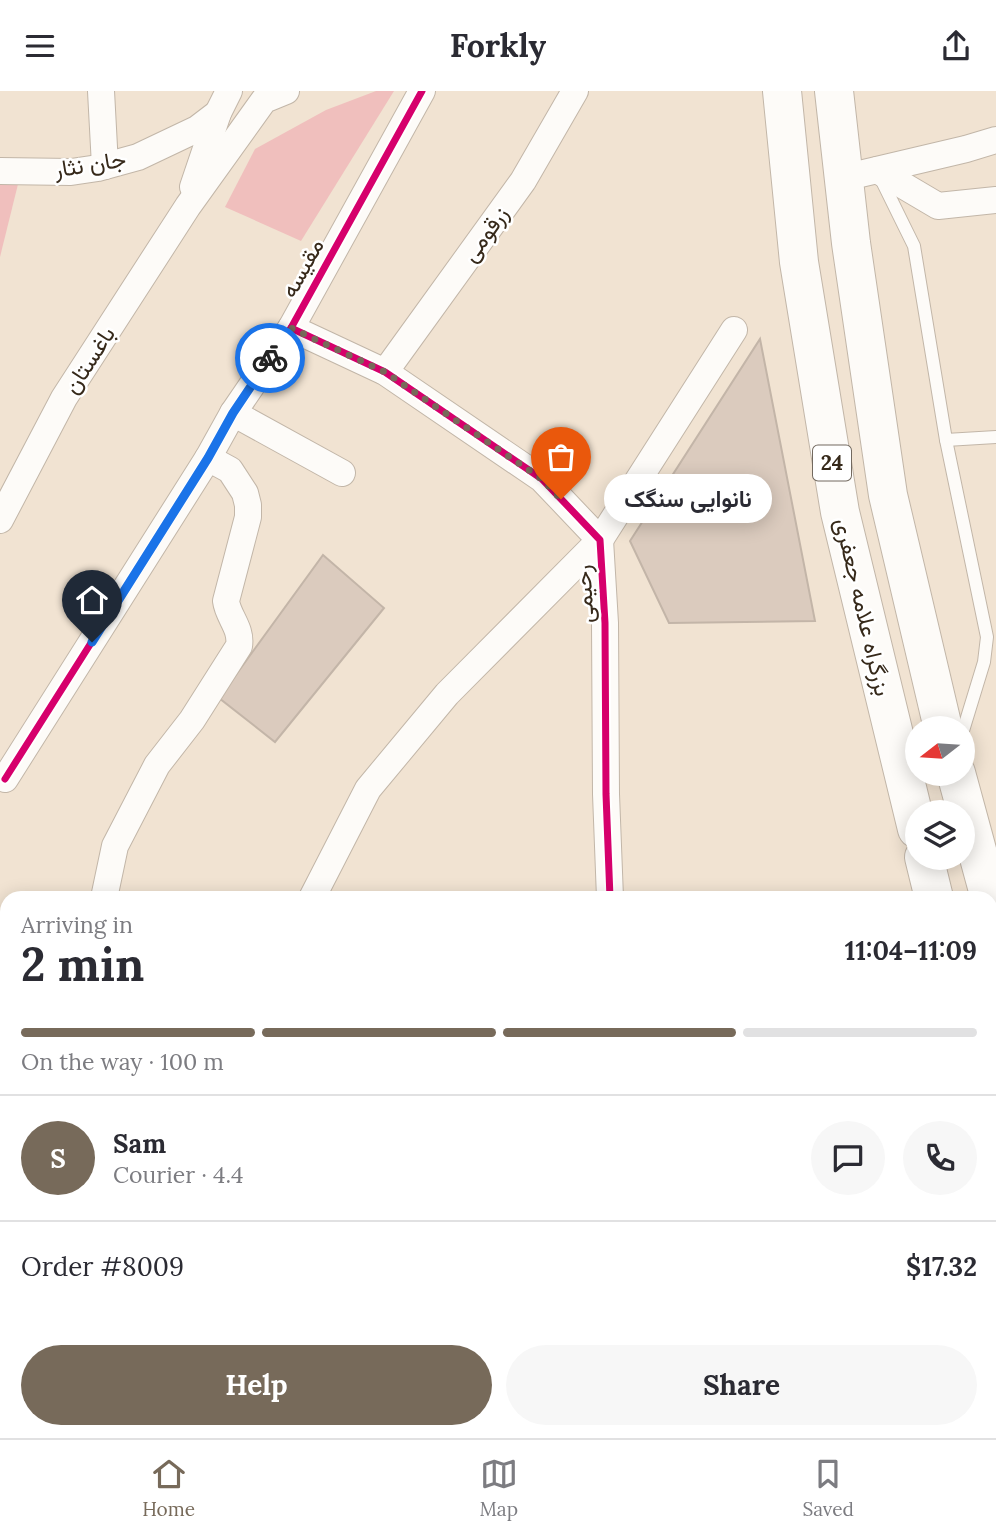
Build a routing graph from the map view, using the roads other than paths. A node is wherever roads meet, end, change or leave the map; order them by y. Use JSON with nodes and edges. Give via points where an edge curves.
{"nodes":[{"id":1,"x":101,"y":91,"type":"edge"},
{"id":2,"x":238,"y":91,"type":"edge"},
{"id":3,"x":422,"y":91,"type":"edge"},
{"id":4,"x":575,"y":91,"type":"edge"},
{"id":5,"x":782,"y":91,"type":"edge"},
{"id":6,"x":834,"y":91,"type":"edge"},
{"id":7,"x":274,"y":94,"type":"edge"},
{"id":8,"x":223,"y":102,"type":"edge"},
{"id":9,"x":996,"y":140,"type":"edge"},
{"id":10,"x":138,"y":157,"type":"junction"},
{"id":11,"x":105,"y":166,"type":"junction"},
{"id":12,"x":0,"y":171,"type":"edge"},
{"id":13,"x":860,"y":174,"type":"junction"},
{"id":14,"x":196,"y":176,"type":"junction"},
{"id":15,"x":996,"y":200,"type":"edge"},
{"id":16,"x":188,"y":206,"type":"junction"},
{"id":17,"x":291,"y":328,"type":"junction"},
{"id":18,"x":734,"y":330,"type":"dead end"},
{"id":19,"x":385,"y":372,"type":"junction"},
{"id":20,"x":233,"y":413,"type":"junction"},
{"id":21,"x":996,"y":437,"type":"edge"},
{"id":22,"x":946,"y":440,"type":"junction"},
{"id":23,"x":208,"y":458,"type":"junction"},
{"id":24,"x":342,"y":473,"type":"dead end"},
{"id":25,"x":0,"y":520,"type":"edge"},
{"id":26,"x":600,"y":540,"type":"junction"},
{"id":27,"x":992,"y":636,"type":"edge"},
{"id":28,"x":940,"y":716,"type":"edge"},
{"id":29,"x":968,"y":716,"type":"edge"},
{"id":30,"x":5,"y":779,"type":"dead end"},
{"id":31,"x":960,"y":786,"type":"edge"},
{"id":32,"x":910,"y":800,"type":"edge"},
{"id":33,"x":927,"y":870,"type":"edge"},
{"id":34,"x":105,"y":891,"type":"edge"},
{"id":35,"x":316,"y":891,"type":"edge"},
{"id":36,"x":610,"y":891,"type":"edge"},
{"id":37,"x":932,"y":891,"type":"edge"},
{"id":38,"x":988,"y":891,"type":"edge"}],
"edges":[{"from":1,"to":11,"type":"street"},
{"from":2,"to":7,"type":"street","via":[[252,101]]},
{"from":3,"to":17,"type":"street","name":"مقیسه"},
{"from":4,"to":19,"type":"street","name":"زرقومی","via":[[523,181]]},
{"from":5,"to":32,"type":"highway","name":"بزرگراه علامه جعفری","number":"24","via":[[799,262],[840,512]]},
{"from":6,"to":13,"type":"highway","number":"24"},
{"from":7,"to":16,"type":"street","name":"باغستان"},
{"from":8,"to":10,"type":"street","via":[[197,129]]},
{"from":8,"to":14,"type":"street"},
{"from":9,"to":13,"type":"street"},
{"from":10,"to":11,"type":"street","name":"جان نثار"},
{"from":10,"to":14,"type":"street","via":[[167,154],[186,158],[194,165]]},
{"from":11,"to":12,"type":"street","name":"جان نثار","via":[[71,172]]},
{"from":13,"to":15,"type":"street","via":[[938,207]]},
{"from":13,"to":22,"type":"lane","via":[[914,246]]},
{"from":13,"to":28,"type":"highway","number":"24","via":[[851,243],[888,495]]},
{"from":14,"to":16,"type":"street"},
{"from":16,"to":25,"type":"street","name":"باغستان","via":[[64,398]]},
{"from":17,"to":19,"type":"street","name":"رحیمی"},
{"from":17,"to":20,"type":"street","name":"مقیسه"},
{"from":18,"to":26,"type":"street"},
{"from":19,"to":26,"type":"street","name":"رحیمی","via":[[542,479]]},
{"from":20,"to":23,"type":"street","name":"مقیسه"},
{"from":20,"to":24,"type":"street"},
{"from":21,"to":22,"type":"lane"},
{"from":22,"to":27,"type":"lane"},
{"from":23,"to":30,"type":"street","name":"مقیسه"},
{"from":23,"to":34,"type":"street","via":[[230,470],[248,505],[226,601],[239,646],[157,765],[115,846]]},
{"from":26,"to":35,"type":"street","via":[[447,694],[368,789]]},
{"from":26,"to":36,"type":"street","name":"رحیمی"},
{"from":27,"to":29,"type":"lane"},
{"from":31,"to":38,"type":"highway"},
{"from":33,"to":37,"type":"highway"}]}
